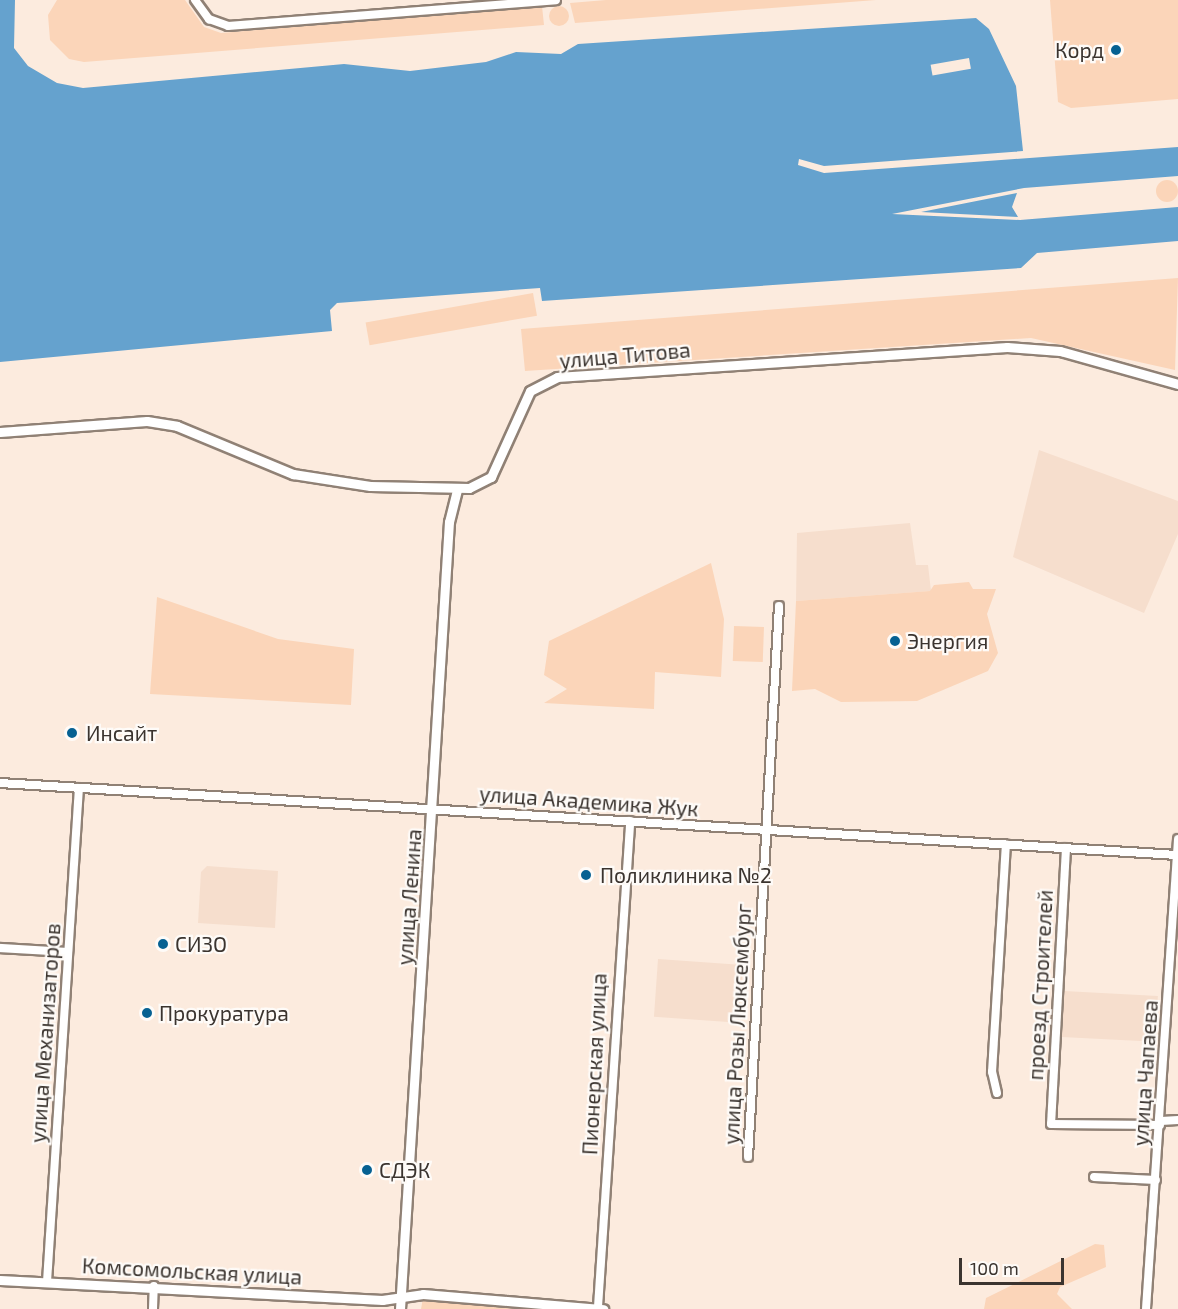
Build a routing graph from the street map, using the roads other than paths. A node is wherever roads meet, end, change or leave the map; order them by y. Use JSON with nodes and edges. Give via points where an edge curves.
{"nodes":[{"id":1,"x":195,"y":0,"type":"edge"},
{"id":2,"x":556,"y":0,"type":"edge"},
{"id":3,"x":1178,"y":384,"type":"edge"},
{"id":4,"x":0,"y":432,"type":"edge"},
{"id":5,"x":457,"y":489,"type":"junction"},
{"id":6,"x":779,"y":606,"type":"dead end"},
{"id":7,"x":0,"y":783,"type":"edge"},
{"id":8,"x":79,"y":788,"type":"junction"},
{"id":9,"x":433,"y":809,"type":"junction"},
{"id":10,"x":630,"y":821,"type":"junction"},
{"id":11,"x":764,"y":830,"type":"junction"},
{"id":12,"x":1178,"y":838,"type":"edge"},
{"id":13,"x":1006,"y":844,"type":"junction"},
{"id":14,"x":1066,"y":848,"type":"junction"},
{"id":15,"x":1177,"y":850,"type":"edge"},
{"id":16,"x":0,"y":948,"type":"edge"},
{"id":17,"x":68,"y":952,"type":"junction"},
{"id":18,"x":997,"y":1094,"type":"dead end"},
{"id":19,"x":1178,"y":1120,"type":"edge"},
{"id":20,"x":1160,"y":1123,"type":"junction"},
{"id":21,"x":748,"y":1156,"type":"dead end"},
{"id":22,"x":1094,"y":1177,"type":"dead end"},
{"id":23,"x":1156,"y":1180,"type":"junction"},
{"id":24,"x":0,"y":1280,"type":"edge"},
{"id":25,"x":47,"y":1282,"type":"junction"},
{"id":26,"x":154,"y":1286,"type":"junction"},
{"id":27,"x":401,"y":1295,"type":"junction"},
{"id":28,"x":382,"y":1300,"type":"junction"},
{"id":29,"x":599,"y":1308,"type":"edge"},
{"id":30,"x":153,"y":1309,"type":"edge"},
{"id":31,"x":399,"y":1309,"type":"edge"},
{"id":32,"x":1146,"y":1309,"type":"edge"}],
"edges":[{"from":1,"to":2,"type":"street","via":[[209,19],[228,26]]},
{"from":3,"to":5,"type":"main road","name":"улица Титова","via":[[1060,351],[1007,347],[557,377],[530,391],[491,477],[479,486]]},
{"from":4,"to":5,"type":"main road","name":"улица Титова","via":[[147,421],[177,426],[293,474],[370,486]]},
{"from":5,"to":9,"type":"main road","name":"улица Ленина","via":[[449,522]]},
{"from":6,"to":11,"type":"street","name":"улица Розы Люксембург"},
{"from":7,"to":8,"type":"street","name":"улица Академика Жук"},
{"from":8,"to":9,"type":"street","name":"улица Академика Жук"},
{"from":8,"to":17,"type":"street","name":"улица Механизаторов"},
{"from":9,"to":10,"type":"street","name":"улица Академика Жук"},
{"from":9,"to":27,"type":"main road","name":"улица Ленина"},
{"from":10,"to":11,"type":"street","name":"улица Академика Жук"},
{"from":10,"to":29,"type":"street","name":"Пионерская улица"},
{"from":11,"to":13,"type":"street","name":"улица Академика Жук"},
{"from":11,"to":21,"type":"street","name":"улица Розы Люксембург"},
{"from":12,"to":15,"type":"street","name":"улица Чапаева"},
{"from":13,"to":14,"type":"street","name":"улица Академика Жук"},
{"from":13,"to":18,"type":"street","via":[[992,1072]]},
{"from":14,"to":15,"type":"street","name":"улица Академика Жук"},
{"from":14,"to":20,"type":"street","name":"проезд Строителей","via":[[1051,1124]]},
{"from":15,"to":20,"type":"street","name":"улица Чапаева"},
{"from":16,"to":17,"type":"street"},
{"from":17,"to":25,"type":"street","name":"улица Механизаторов"},
{"from":19,"to":20,"type":"street"},
{"from":20,"to":23,"type":"street","name":"улица Чапаева"},
{"from":22,"to":23,"type":"street"},
{"from":23,"to":32,"type":"street","name":"улица Чапаева"},
{"from":24,"to":25,"type":"main road","name":"Комсомольская улица"},
{"from":25,"to":26,"type":"main road","name":"Комсомольская улица"},
{"from":26,"to":28,"type":"main road","name":"Комсомольская улица"},
{"from":26,"to":30,"type":"street"},
{"from":27,"to":28,"type":"main road","name":"Комсомольская улица"},
{"from":27,"to":29,"type":"main road","name":"Комсомольская улица"},
{"from":27,"to":31,"type":"main road","name":"улица Ленина"},
{"from":28,"to":31,"type":"main road","name":"Комсомольская улица"}]}
